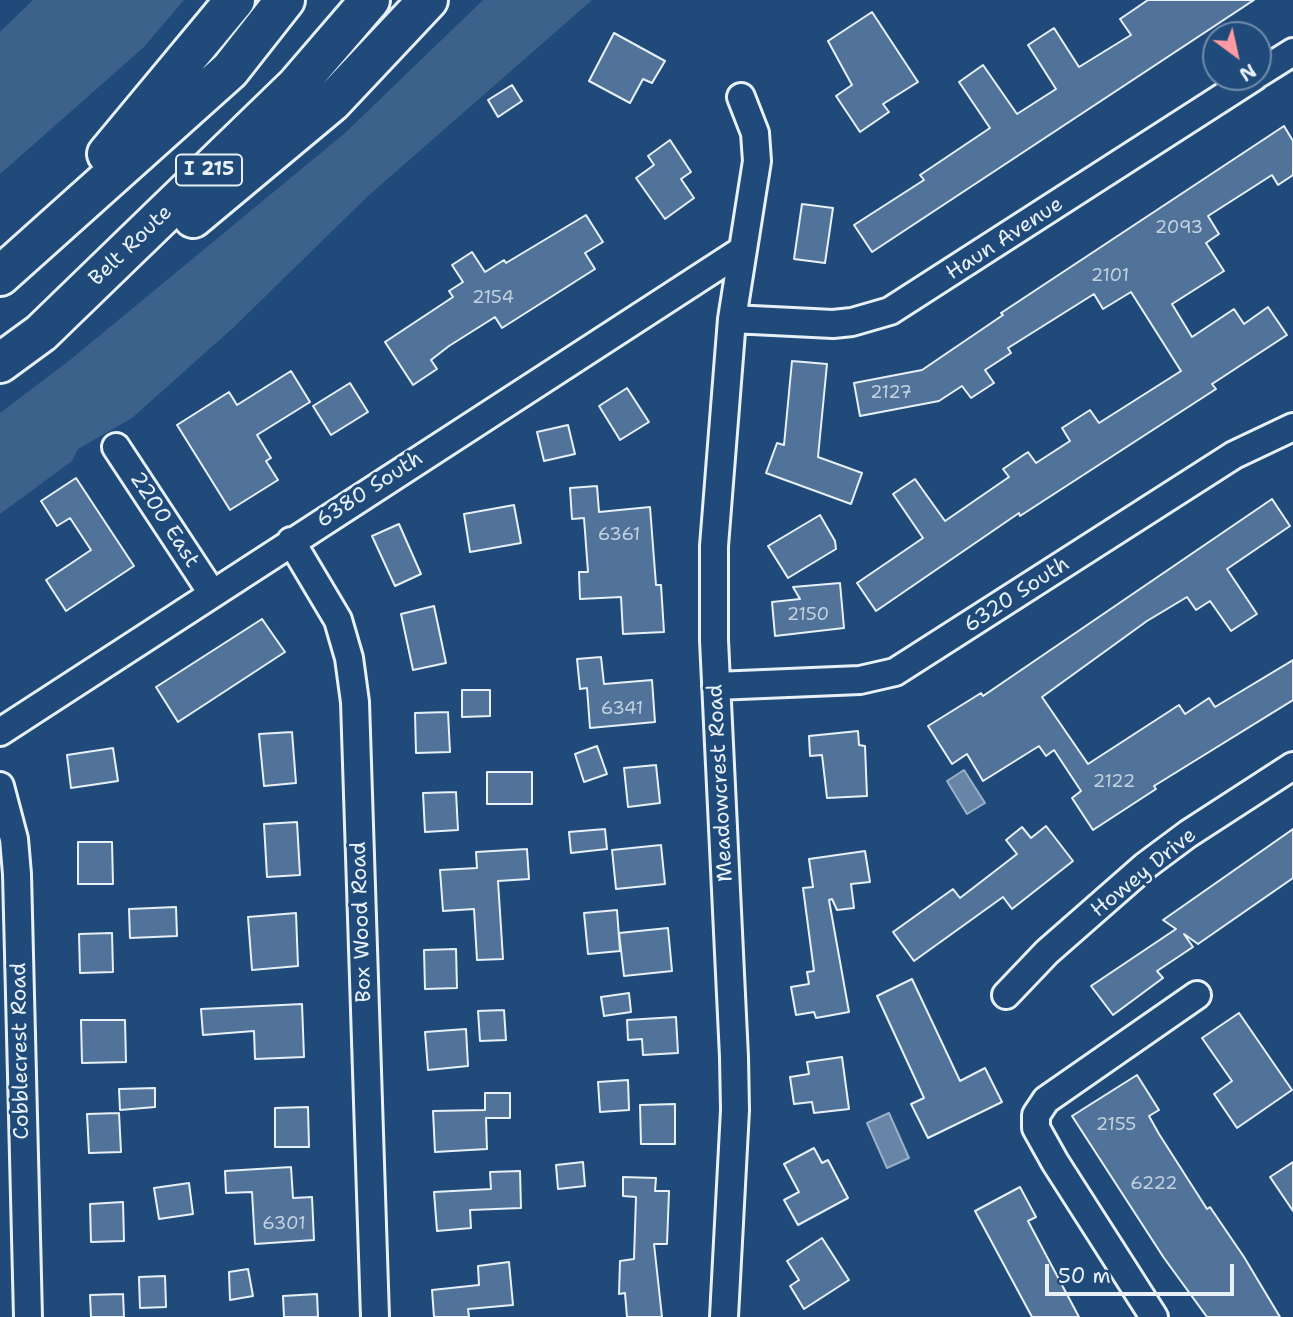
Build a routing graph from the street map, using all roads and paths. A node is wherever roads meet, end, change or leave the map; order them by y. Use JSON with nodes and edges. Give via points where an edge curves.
{"nodes":[{"id":1,"x":235,"y":0,"type":"edge"},
{"id":2,"x":285,"y":0,"type":"edge"},
{"id":3,"x":370,"y":0,"type":"edge"},
{"id":4,"x":428,"y":0,"type":"edge"},
{"id":5,"x":1293,"y":52,"type":"edge"},
{"id":6,"x":1272,"y":66,"type":"edge"},
{"id":7,"x":1233,"y":91,"type":"edge"},
{"id":8,"x":741,"y":97,"type":"dead end"},
{"id":9,"x":741,"y":251,"type":"junction"},
{"id":10,"x":5,"y":272,"type":"edge"},
{"id":11,"x":732,"y":319,"type":"junction"},
{"id":12,"x":41,"y":333,"type":"junction"},
{"id":13,"x":0,"y":363,"type":"edge"},
{"id":14,"x":1293,"y":427,"type":"edge"},
{"id":15,"x":116,"y":447,"type":"dead end"},
{"id":16,"x":291,"y":541,"type":"junction"},
{"id":17,"x":212,"y":593,"type":"junction"},
{"id":18,"x":716,"y":686,"type":"junction"},
{"id":19,"x":0,"y":732,"type":"edge"},
{"id":20,"x":1293,"y":766,"type":"edge"},
{"id":21,"x":0,"y":786,"type":"edge"},
{"id":22,"x":1006,"y":995,"type":"dead end"},
{"id":23,"x":1197,"y":995,"type":"dead end"},
{"id":24,"x":10,"y":1044,"type":"edge"},
{"id":25,"x":28,"y":1317,"type":"edge"},
{"id":26,"x":375,"y":1317,"type":"edge"},
{"id":27,"x":724,"y":1317,"type":"edge"},
{"id":28,"x":1154,"y":1317,"type":"edge"}],
"edges":[{"from":1,"to":10,"type":"highway"},
{"from":2,"to":10,"type":"highway","number":"I 215","via":[[230,70]]},
{"from":3,"to":12,"type":"highway","name":"Belt Route","number":"I 215","via":[[296,86]]},
{"from":4,"to":12,"type":"highway","via":[[332,102],[142,261]]},
{"from":5,"to":6,"type":"street","name":"Haun Avenue"},
{"from":7,"to":11,"type":"street","name":"Haun Avenue","via":[[890,312],[833,324]]},
{"from":8,"to":9,"type":"street","name":"Meadowcrest Road","via":[[757,147]]},
{"from":9,"to":11,"type":"street","name":"Meadowcrest Road"},
{"from":9,"to":16,"type":"street","name":"6380 South"},
{"from":11,"to":18,"type":"street","name":"Meadowcrest Road","via":[[714,546]]},
{"from":12,"to":13,"type":"highway","name":"Belt Route","number":"I 215"},
{"from":14,"to":18,"type":"street","name":"6320 South","via":[[1234,455],[895,672],[860,680]]},
{"from":15,"to":17,"type":"street","name":"2200 East"},
{"from":16,"to":17,"type":"street","name":"6380 South"},
{"from":16,"to":26,"type":"street","name":"Box Wood Road","via":[[338,620],[355,702]]},
{"from":17,"to":19,"type":"street","name":"6380 South"},
{"from":18,"to":27,"type":"street","name":"Meadowcrest Road","via":[[735,1110]]},
{"from":20,"to":22,"type":"street","name":"Howey Drive","via":[[1145,866]]},
{"from":21,"to":24,"type":"street","name":"Cobblecrest Road","via":[[16,857]]},
{"from":23,"to":28,"type":"street","via":[[1046,1100],[1036,1115],[1036,1128],[1055,1162]]},
{"from":24,"to":25,"type":"street","name":"Cobblecrest Road"}]}
